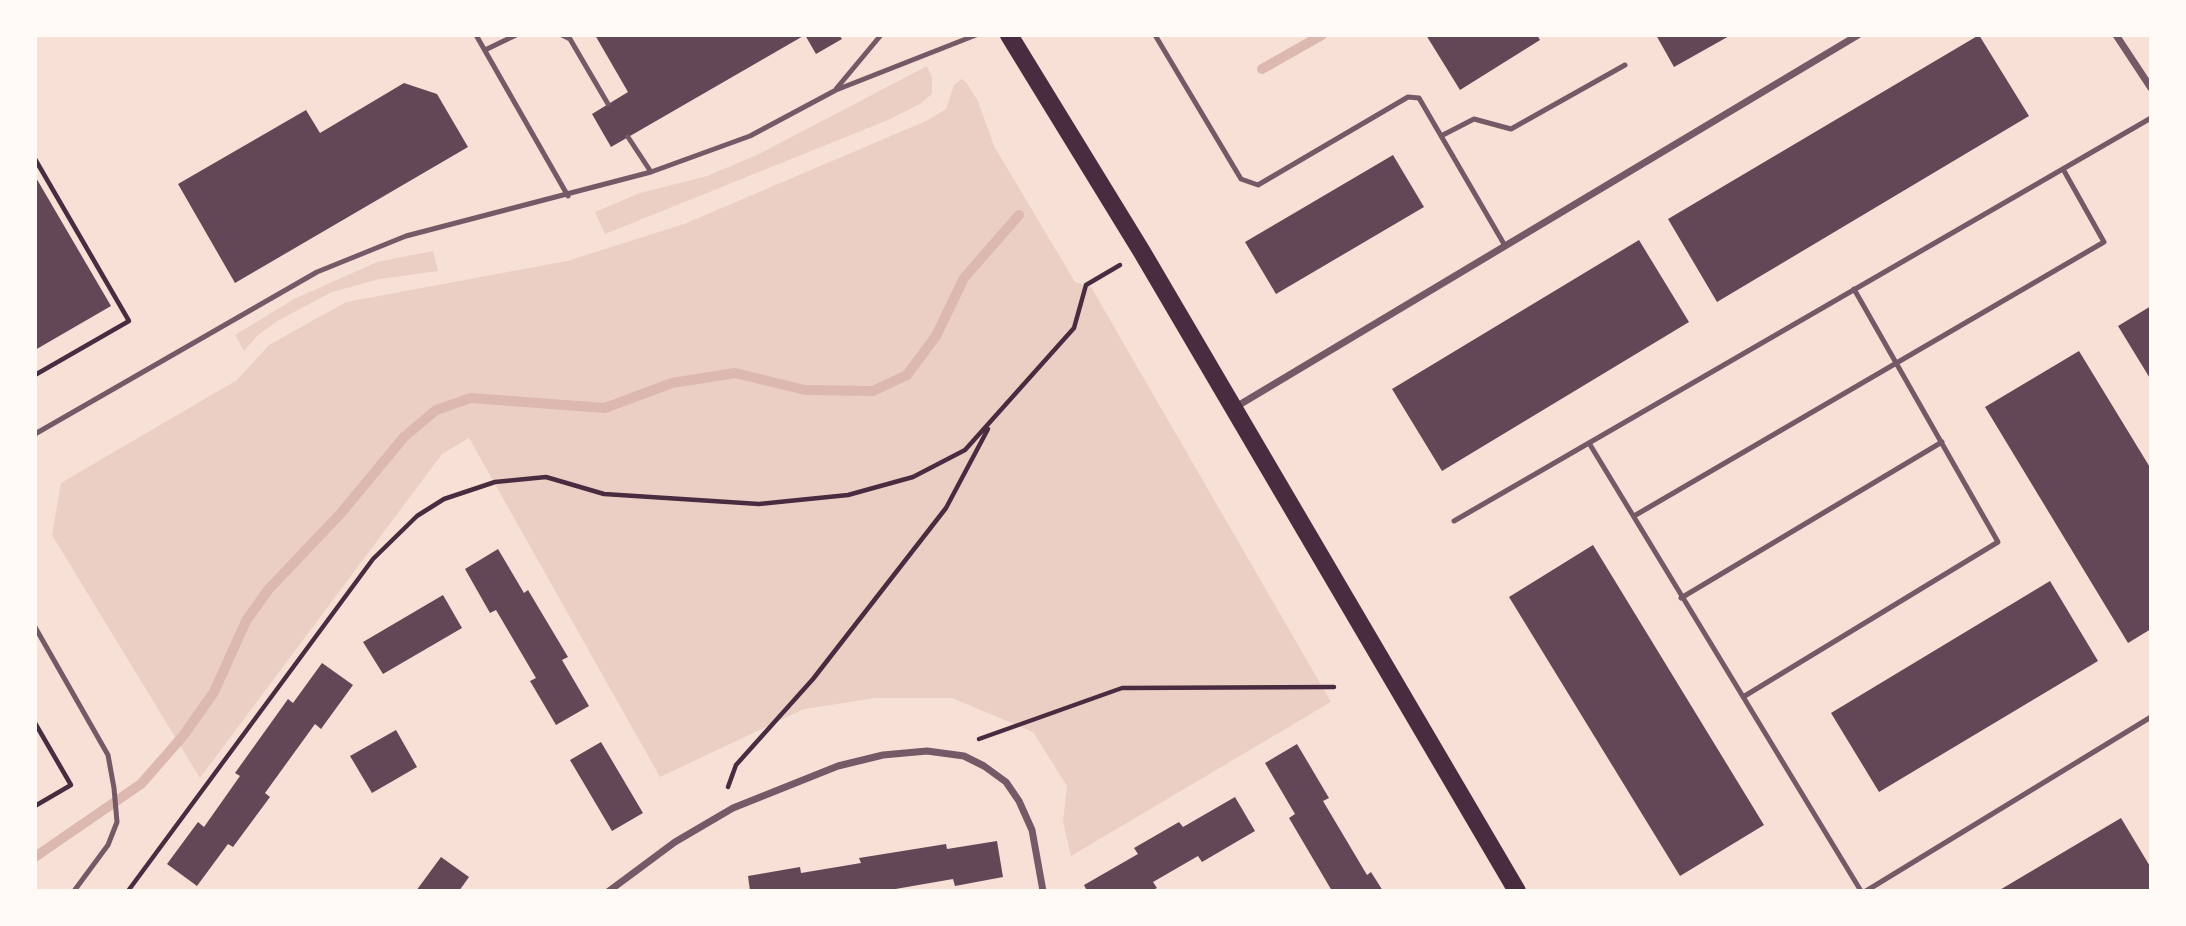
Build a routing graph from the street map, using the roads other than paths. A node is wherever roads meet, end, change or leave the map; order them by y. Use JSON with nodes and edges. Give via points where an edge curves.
{"nodes":[{"id":1,"x":476,"y":35,"type":"edge"},
{"id":2,"x":516,"y":35,"type":"edge"},
{"id":3,"x":562,"y":35,"type":"edge"},
{"id":4,"x":881,"y":35,"type":"edge"},
{"id":5,"x":976,"y":35,"type":"edge"},
{"id":6,"x":1009,"y":35,"type":"edge"},
{"id":7,"x":1155,"y":35,"type":"edge"},
{"id":8,"x":1858,"y":35,"type":"edge"},
{"id":9,"x":2116,"y":35,"type":"edge"},
{"id":10,"x":485,"y":50,"type":"junction"},
{"id":11,"x":1625,"y":65,"type":"dead end"},
{"id":12,"x":2151,"y":88,"type":"edge"},
{"id":13,"x":836,"y":90,"type":"junction"},
{"id":14,"x":608,"y":104,"type":"dead end"},
{"id":15,"x":2151,"y":118,"type":"edge"},
{"id":16,"x":628,"y":136,"type":"dead end"},
{"id":17,"x":1441,"y":136,"type":"junction"},
{"id":18,"x":2063,"y":169,"type":"junction"},
{"id":19,"x":651,"y":172,"type":"junction"},
{"id":20,"x":568,"y":196,"type":"junction"},
{"id":21,"x":1504,"y":244,"type":"junction"},
{"id":22,"x":1854,"y":289,"type":"junction"},
{"id":23,"x":1896,"y":363,"type":"junction"},
{"id":24,"x":1233,"y":408,"type":"junction"},
{"id":25,"x":35,"y":434,"type":"edge"},
{"id":26,"x":1942,"y":442,"type":"junction"},
{"id":27,"x":1589,"y":443,"type":"junction"},
{"id":28,"x":1634,"y":516,"type":"junction"},
{"id":29,"x":1454,"y":521,"type":"dead end"},
{"id":30,"x":1681,"y":598,"type":"junction"},
{"id":31,"x":35,"y":627,"type":"edge"},
{"id":32,"x":1743,"y":697,"type":"junction"},
{"id":33,"x":2151,"y":717,"type":"edge"},
{"id":34,"x":74,"y":891,"type":"edge"},
{"id":35,"x":609,"y":891,"type":"edge"},
{"id":36,"x":1043,"y":891,"type":"edge"},
{"id":37,"x":1517,"y":891,"type":"edge"},
{"id":38,"x":1861,"y":891,"type":"edge"},
{"id":39,"x":1867,"y":891,"type":"edge"}],
"edges":[{"from":1,"to":10,"type":"lane"},
{"from":2,"to":10,"type":"lane"},
{"from":3,"to":14,"type":"lane","via":[[570,39]]},
{"from":4,"to":13,"type":"lane"},
{"from":5,"to":13,"type":"lane"},
{"from":6,"to":24,"type":"main road"},
{"from":7,"to":17,"type":"lane","via":[[1241,179],[1258,185],[1408,97],[1419,98]]},
{"from":8,"to":21,"type":"street"},
{"from":9,"to":12,"type":"street"},
{"from":10,"to":20,"type":"lane"},
{"from":11,"to":17,"type":"lane","via":[[1511,130],[1474,119]]},
{"from":13,"to":19,"type":"lane","via":[[750,136]]},
{"from":15,"to":18,"type":"lane"},
{"from":16,"to":19,"type":"lane"},
{"from":17,"to":21,"type":"lane"},
{"from":18,"to":22,"type":"lane"},
{"from":18,"to":23,"type":"lane","via":[[2104,242]]},
{"from":19,"to":20,"type":"lane"},
{"from":20,"to":25,"type":"lane","via":[[406,236],[317,272]]},
{"from":21,"to":24,"type":"street"},
{"from":22,"to":23,"type":"lane"},
{"from":22,"to":27,"type":"lane"},
{"from":23,"to":26,"type":"lane"},
{"from":23,"to":28,"type":"lane"},
{"from":24,"to":37,"type":"main road"},
{"from":26,"to":30,"type":"lane"},
{"from":26,"to":32,"type":"lane","via":[[1997,542]]},
{"from":27,"to":28,"type":"lane"},
{"from":27,"to":29,"type":"lane"},
{"from":28,"to":30,"type":"lane"},
{"from":30,"to":32,"type":"lane"},
{"from":31,"to":34,"type":"lane","via":[[108,754],[114,788],[117,822],[108,845]]},
{"from":32,"to":38,"type":"lane"},
{"from":33,"to":39,"type":"lane"},
{"from":35,"to":36,"type":"street","via":[[675,842],[733,808],[838,766],[926,751],[964,757],[1006,782],[1032,830]]}]}
